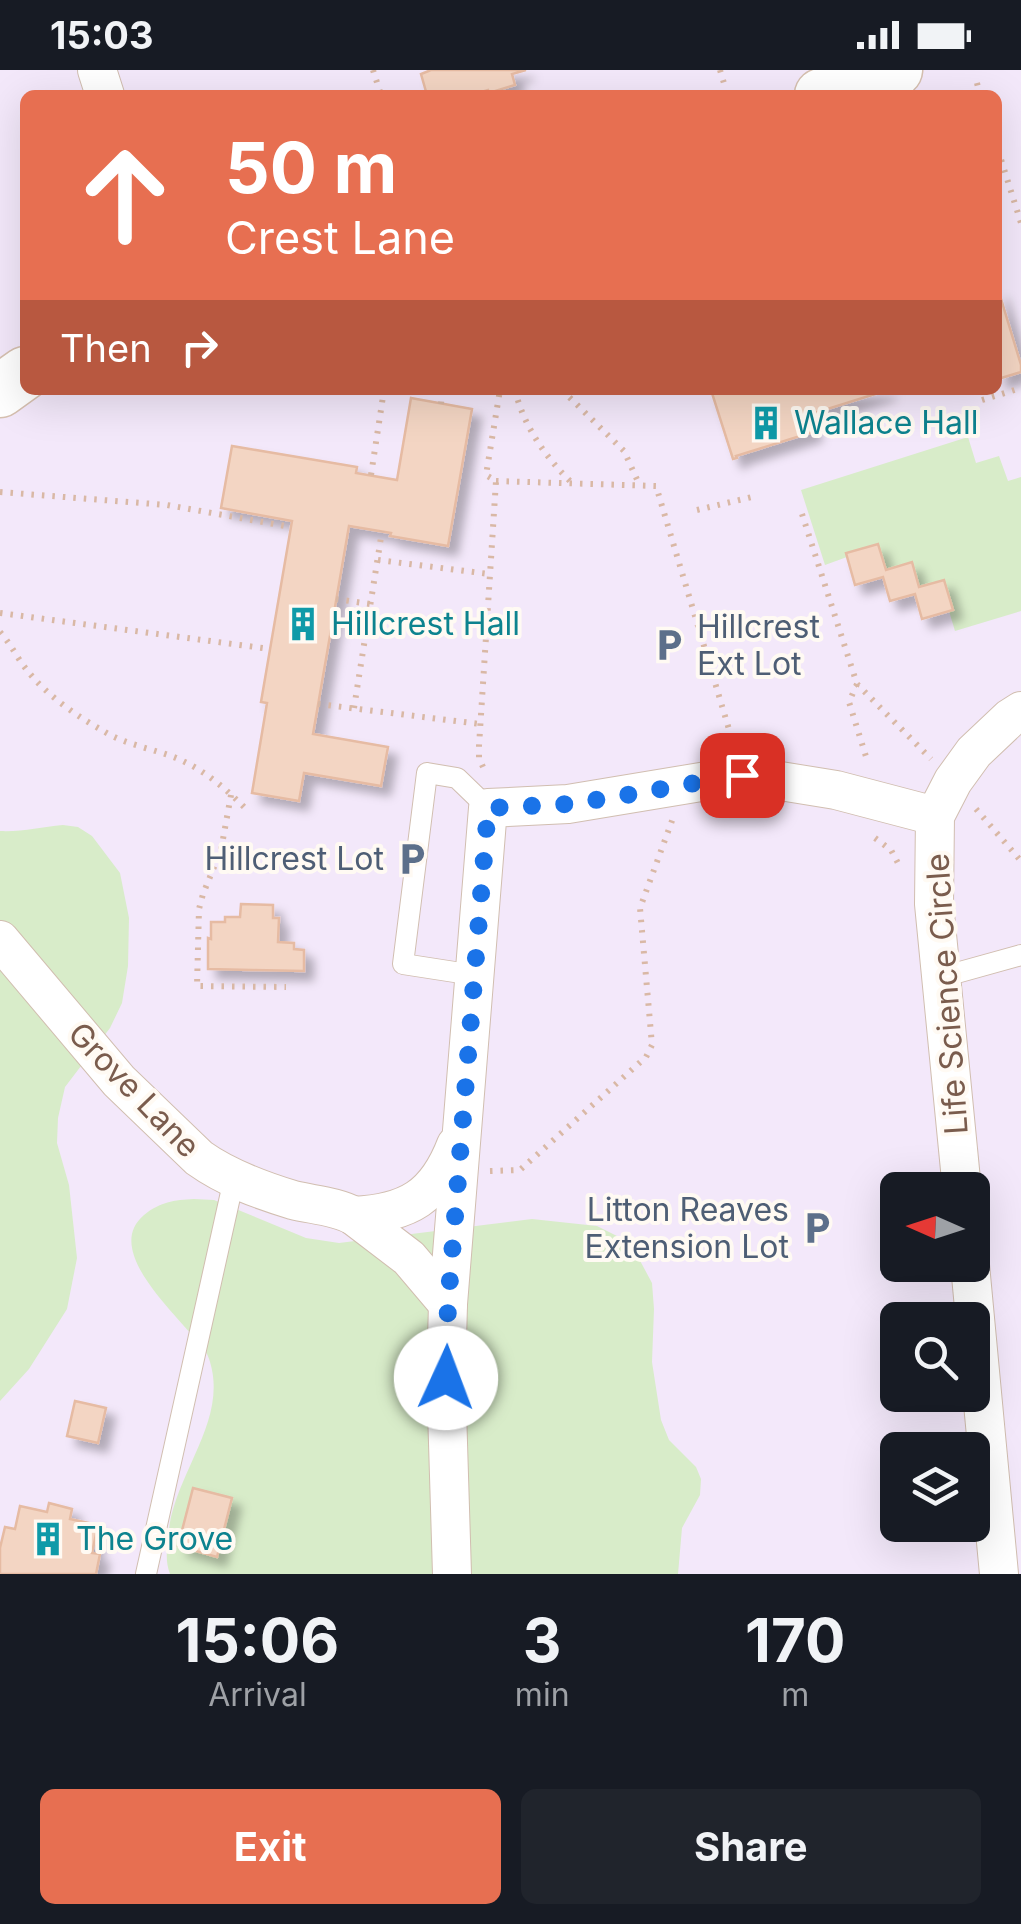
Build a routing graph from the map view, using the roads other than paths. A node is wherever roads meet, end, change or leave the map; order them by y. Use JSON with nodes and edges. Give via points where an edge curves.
{"nodes":[{"id":1,"x":896,"y":70,"type":"edge"},
{"id":2,"x":836,"y":90,"type":"edge"},
{"id":3,"x":1021,"y":710,"type":"edge"},
{"id":4,"x":488,"y":808,"type":"junction"},
{"id":5,"x":935,"y":816,"type":"junction"},
{"id":6,"x":0,"y":940,"type":"edge"},
{"id":7,"x":1021,"y":955,"type":"edge"},
{"id":8,"x":474,"y":975,"type":"junction"},
{"id":9,"x":942,"y":977,"type":"junction"},
{"id":10,"x":462,"y":1129,"type":"junction"},
{"id":11,"x":960,"y":1172,"type":"edge"},
{"id":12,"x":234,"y":1179,"type":"junction"},
{"id":13,"x":354,"y":1216,"type":"junction"},
{"id":14,"x":972,"y":1282,"type":"edge"},
{"id":15,"x":448,"y":1304,"type":"junction"},
{"id":16,"x":146,"y":1574,"type":"edge"},
{"id":17,"x":452,"y":1574,"type":"edge"},
{"id":18,"x":999,"y":1574,"type":"edge"}],
"edges":[{"from":1,"to":2,"type":"street"},
{"from":3,"to":5,"type":"street","name":"Life Science Circle","via":[[974,752],[938,765]]},
{"from":4,"to":5,"type":"street","via":[[582,802],[742,775]]},
{"from":4,"to":8,"type":"street"},
{"from":4,"to":8,"type":"lane","via":[[457,778],[427,774],[403,964]]},
{"from":5,"to":9,"type":"street","name":"Life Science Circle"},
{"from":6,"to":12,"type":"street","name":"Grove Lane","via":[[119,1080],[199,1158]]},
{"from":7,"to":9,"type":"lane"},
{"from":8,"to":10,"type":"street"},
{"from":9,"to":11,"type":"street","name":"Life Science Circle"},
{"from":10,"to":13,"type":"street","name":"Grove Lane","via":[[429,1193],[396,1210]]},
{"from":10,"to":15,"type":"street"},
{"from":12,"to":13,"type":"street","name":"Grove Lane"},
{"from":12,"to":16,"type":"lane"},
{"from":13,"to":15,"type":"street","name":"Grove Lane","via":[[409,1258]]},
{"from":14,"to":18,"type":"street"},
{"from":15,"to":17,"type":"street"}]}
